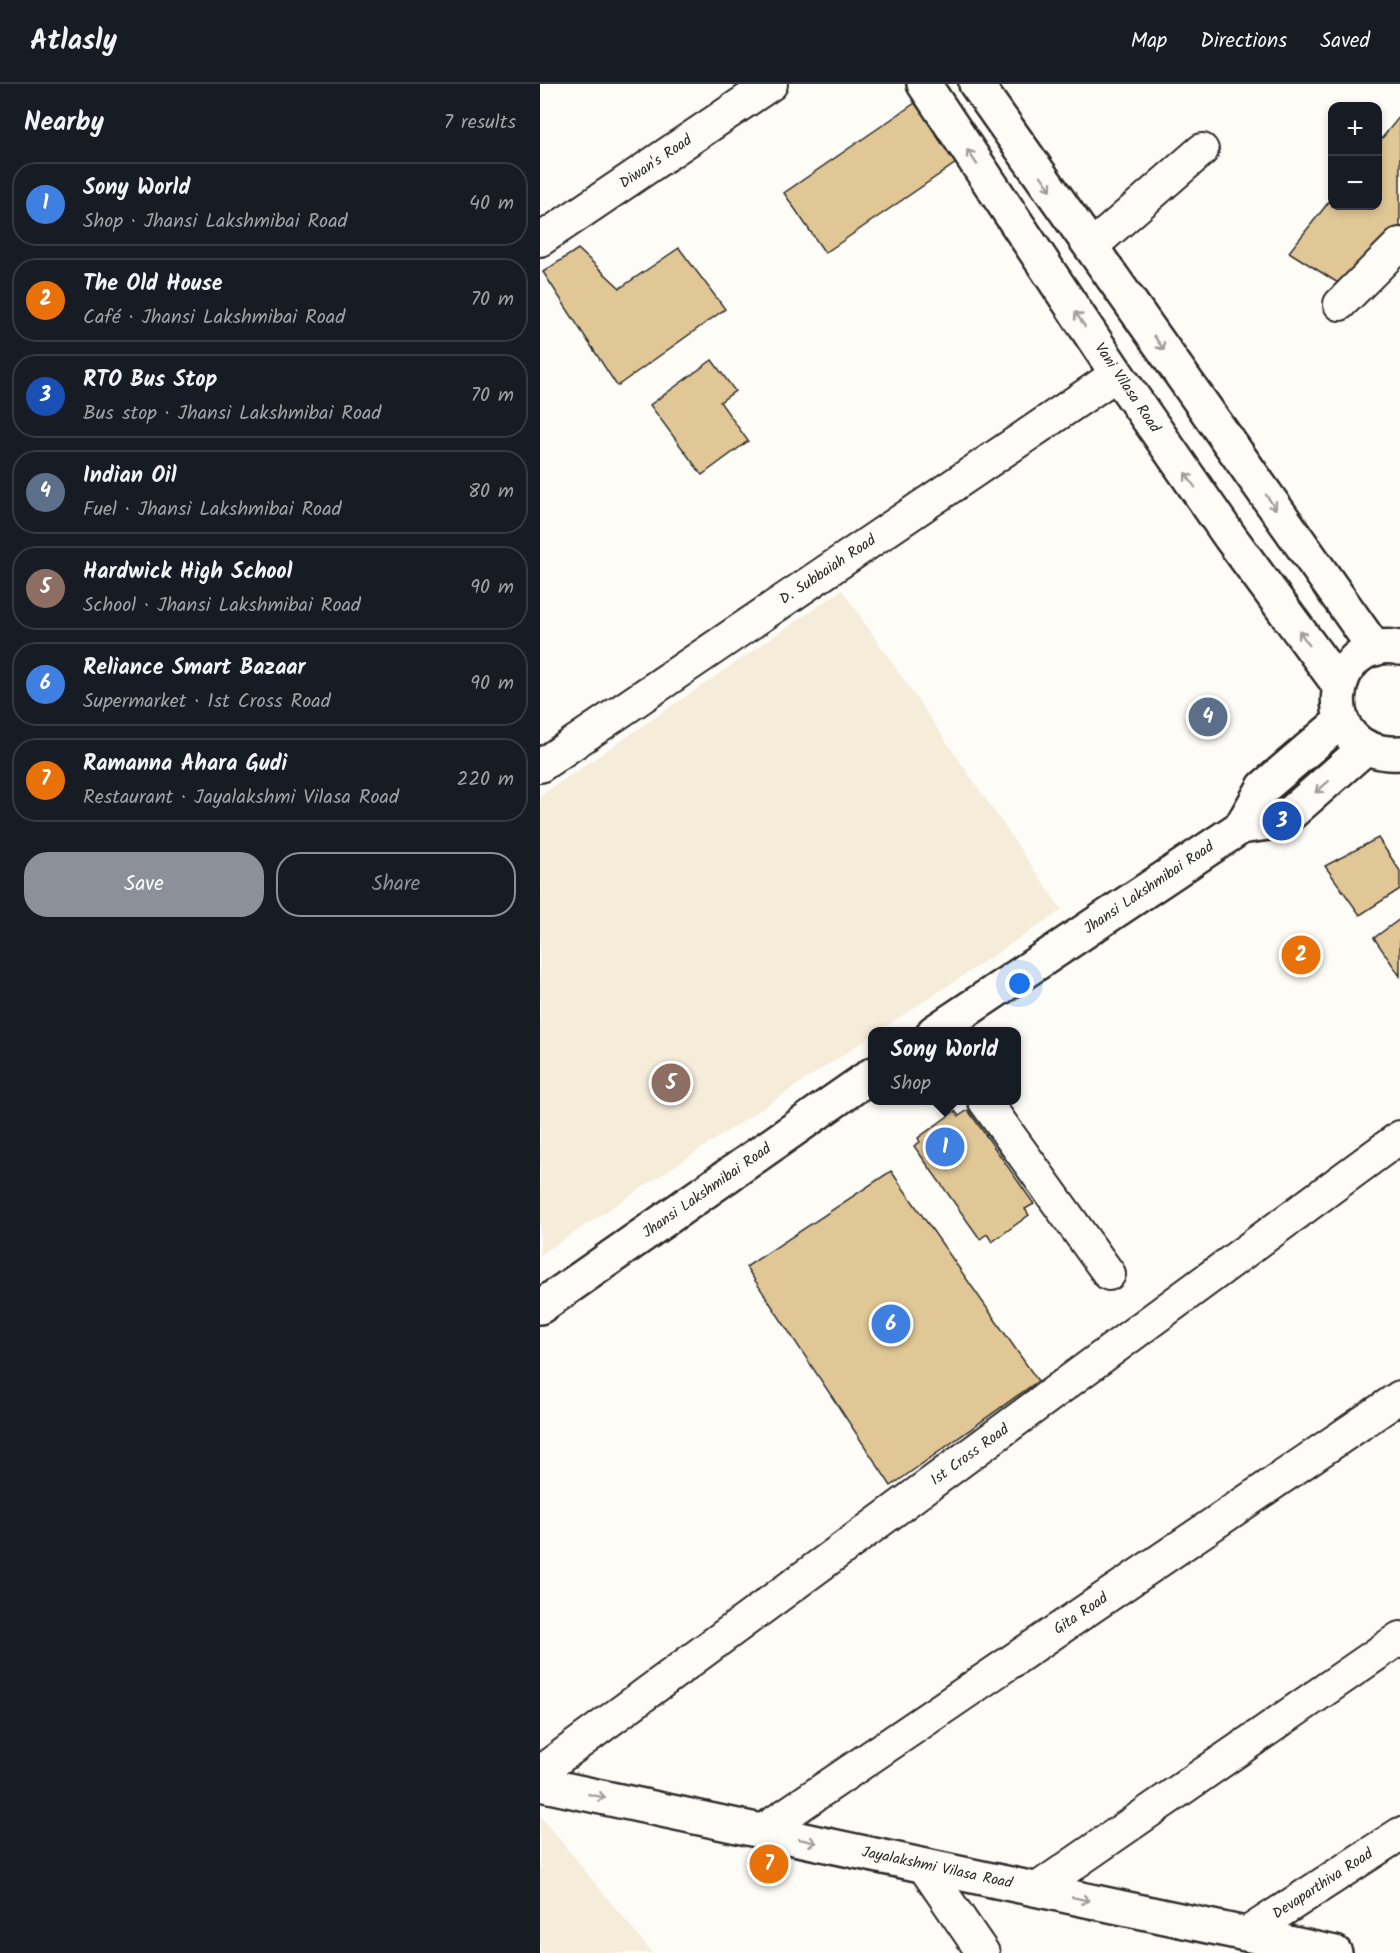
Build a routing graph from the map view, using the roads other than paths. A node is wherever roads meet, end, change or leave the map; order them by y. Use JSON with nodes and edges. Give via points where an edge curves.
{"nodes":[{"id":1,"x":771,"y":84,"type":"edge"},
{"id":2,"x":924,"y":84,"type":"edge"},
{"id":3,"x":976,"y":84,"type":"edge"},
{"id":4,"x":1202,"y":150,"type":"dead end"},
{"id":5,"x":540,"y":240,"type":"edge"},
{"id":6,"x":1400,"y":244,"type":"edge"},
{"id":7,"x":1091,"y":247,"type":"junction"},
{"id":8,"x":1340,"y":304,"type":"dead end"},
{"id":9,"x":1117,"y":374,"type":"junction"},
{"id":10,"x":1392,"y":646,"type":"edge"},
{"id":11,"x":1339,"y":686,"type":"junction"},
{"id":12,"x":1341,"y":721,"type":"junction"},
{"id":13,"x":1365,"y":748,"type":"junction"},
{"id":14,"x":1400,"y":754,"type":"edge"},
{"id":15,"x":540,"y":766,"type":"edge"},
{"id":16,"x":1241,"y":827,"type":"junction"},
{"id":17,"x":941,"y":1027,"type":"edge"},
{"id":18,"x":868,"y":1077,"type":"edge"},
{"id":19,"x":987,"y":1105,"type":"edge"},
{"id":20,"x":1400,"y":1137,"type":"edge"},
{"id":21,"x":1109,"y":1274,"type":"dead end"},
{"id":22,"x":540,"y":1307,"type":"edge"},
{"id":23,"x":1400,"y":1397,"type":"edge"},
{"id":24,"x":1400,"y":1638,"type":"edge"},
{"id":25,"x":540,"y":1772,"type":"edge"},
{"id":26,"x":540,"y":1784,"type":"edge"},
{"id":27,"x":762,"y":1831,"type":"junction"},
{"id":28,"x":1400,"y":1834,"type":"edge"},
{"id":29,"x":923,"y":1865,"type":"junction"},
{"id":30,"x":1037,"y":1889,"type":"junction"},
{"id":31,"x":1246,"y":1934,"type":"junction"},
{"id":32,"x":983,"y":1953,"type":"edge"},
{"id":33,"x":1335,"y":1953,"type":"edge"}],
"edges":[{"from":1,"to":5,"type":"street","name":"Diwan's Road"},
{"from":9,"to":2,"type":"main road","name":"Vani Vilasa Road","one_way":true},
{"from":3,"to":7,"type":"main road","one_way":true},
{"from":4,"to":7,"type":"street"},
{"from":6,"to":8,"type":"street"},
{"from":7,"to":10,"type":"main road","one_way":true},
{"from":11,"to":9,"type":"main road","name":"Vani Vilasa Road","one_way":true},
{"from":9,"to":15,"type":"street","name":"D. Subbaiah Road"},
{"from":10,"to":11,"type":"main road","via":[[1359,657],[1347,669]]},
{"from":11,"to":12,"type":"main road"},
{"from":12,"to":13,"type":"main road"},
{"from":12,"to":16,"type":"main road","name":"Jhansi Lakshmibai Road","via":[[1264,787]]},
{"from":13,"to":14,"type":"main road"},
{"from":13,"to":16,"type":"main road","one_way":true,"via":[[1282,821]]},
{"from":16,"to":17,"type":"main road","name":"Jhansi Lakshmibai Road"},
{"from":18,"to":22,"type":"main road","name":"Jhansi Lakshmibai Road"},
{"from":19,"to":21,"type":"street"},
{"from":20,"to":25,"type":"street","name":"1st Cross Road"},
{"from":23,"to":27,"type":"street","name":"Gita Road"},
{"from":24,"to":30,"type":"street"},
{"from":26,"to":27,"type":"main road","name":"Jayalakshmi Vilasa Road","one_way":true},
{"from":27,"to":29,"type":"main road","name":"Jayalakshmi Vilasa Road","one_way":true},
{"from":28,"to":31,"type":"street","name":"Devaparthiva Road"},
{"from":29,"to":30,"type":"main road","name":"Jayalakshmi Vilasa Road"},
{"from":29,"to":32,"type":"street"},
{"from":30,"to":31,"type":"main road","name":"Jayalakshmi Vilasa Road","one_way":true},
{"from":31,"to":33,"type":"main road","name":"Jayalakshmi Vilasa Road"}]}
